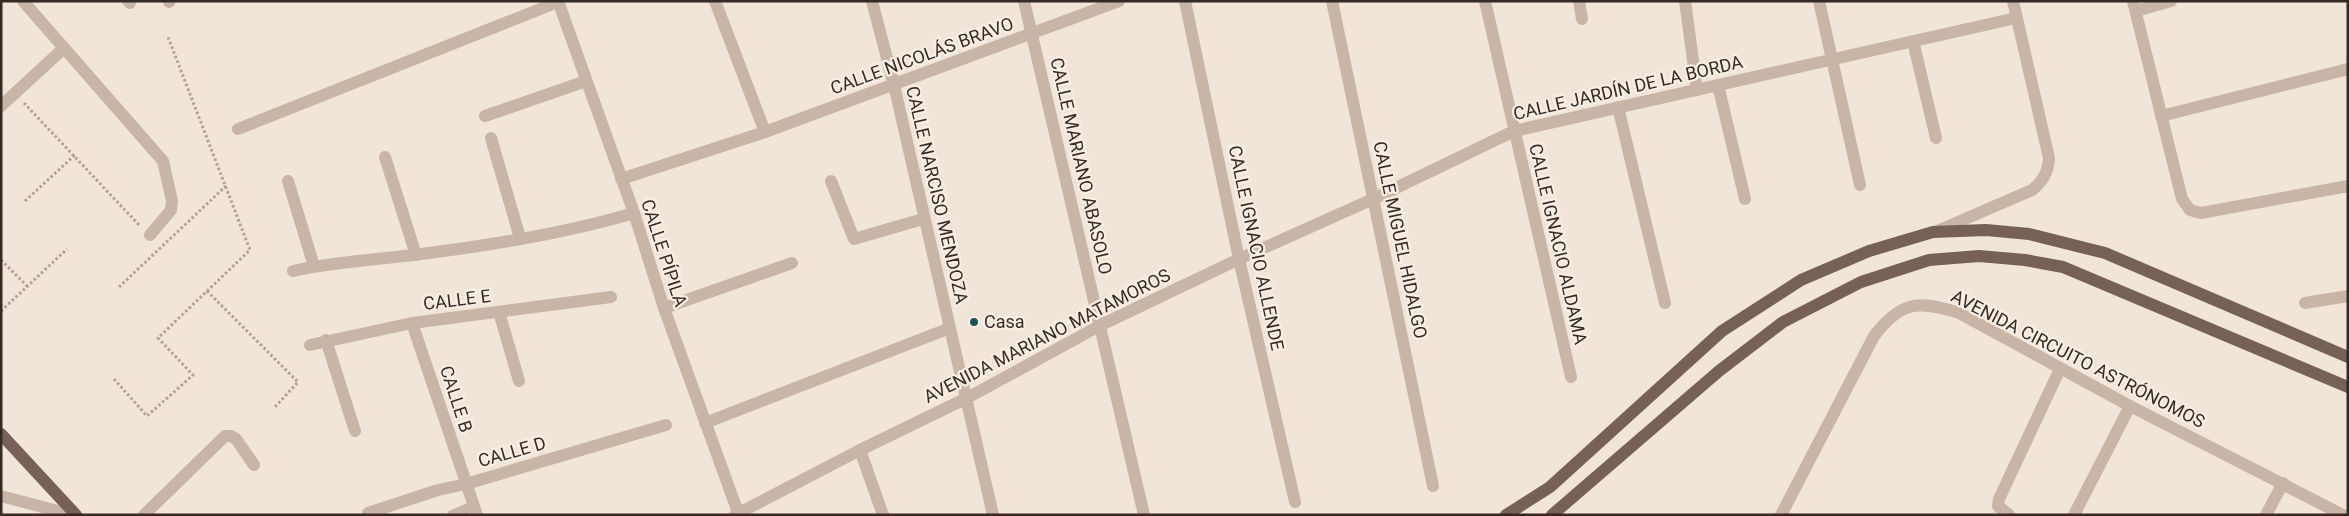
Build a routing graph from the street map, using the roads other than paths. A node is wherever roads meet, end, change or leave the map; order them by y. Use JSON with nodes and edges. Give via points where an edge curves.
{"nodes":[{"id":1,"x":23,"y":1,"type":"edge"},
{"id":2,"x":715,"y":1,"type":"edge"},
{"id":3,"x":872,"y":1,"type":"edge"},
{"id":4,"x":1024,"y":1,"type":"edge"},
{"id":5,"x":1119,"y":1,"type":"edge"},
{"id":6,"x":1185,"y":1,"type":"edge"},
{"id":7,"x":1332,"y":1,"type":"edge"},
{"id":8,"x":1485,"y":1,"type":"edge"},
{"id":9,"x":1579,"y":1,"type":"edge"},
{"id":10,"x":1685,"y":1,"type":"edge"},
{"id":11,"x":1819,"y":1,"type":"edge"},
{"id":12,"x":2013,"y":1,"type":"edge"},
{"id":13,"x":2171,"y":1,"type":"edge"},
{"id":14,"x":558,"y":2,"type":"edge"},
{"id":15,"x":2134,"y":6,"type":"edge"},
{"id":16,"x":2016,"y":18,"type":"junction"},
{"id":17,"x":1582,"y":19,"type":"dead end"},
{"id":18,"x":1031,"y":35,"type":"junction"},
{"id":19,"x":1913,"y":41,"type":"junction"},
{"id":20,"x":64,"y":48,"type":"junction"},
{"id":21,"x":1832,"y":60,"type":"junction"},
{"id":22,"x":2348,"y":69,"type":"edge"},
{"id":23,"x":586,"y":81,"type":"junction"},
{"id":24,"x":894,"y":85,"type":"junction"},
{"id":25,"x":1718,"y":85,"type":"junction"},
{"id":26,"x":1697,"y":90,"type":"junction"},
{"id":27,"x":1,"y":106,"type":"edge"},
{"id":28,"x":1618,"y":107,"type":"junction"},
{"id":29,"x":485,"y":116,"type":"dead end"},
{"id":30,"x":2161,"y":116,"type":"junction"},
{"id":31,"x":238,"y":129,"type":"dead end"},
{"id":32,"x":1514,"y":131,"type":"junction"},
{"id":33,"x":765,"y":132,"type":"junction"},
{"id":34,"x":491,"y":138,"type":"dead end"},
{"id":35,"x":1936,"y":138,"type":"dead end"},
{"id":36,"x":385,"y":157,"type":"dead end"},
{"id":37,"x":620,"y":179,"type":"junction"},
{"id":38,"x":288,"y":181,"type":"dead end"},
{"id":39,"x":831,"y":181,"type":"dead end"},
{"id":40,"x":1860,"y":185,"type":"dead end"},
{"id":41,"x":2348,"y":186,"type":"edge"},
{"id":42,"x":1373,"y":199,"type":"junction"},
{"id":43,"x":1745,"y":199,"type":"dead end"},
{"id":44,"x":634,"y":213,"type":"junction"},
{"id":45,"x":923,"y":219,"type":"junction"},
{"id":46,"x":1933,"y":232,"type":"junction"},
{"id":47,"x":150,"y":234,"type":"road end"},
{"id":48,"x":520,"y":238,"type":"junction"},
{"id":49,"x":416,"y":255,"type":"junction"},
{"id":50,"x":1239,"y":259,"type":"junction"},
{"id":51,"x":792,"y":263,"type":"dead end"},
{"id":52,"x":314,"y":266,"type":"junction"},
{"id":53,"x":293,"y":271,"type":"dead end"},
{"id":54,"x":2348,"y":296,"type":"edge"},
{"id":55,"x":611,"y":297,"type":"dead end"},
{"id":56,"x":1665,"y":303,"type":"dead end"},
{"id":57,"x":2305,"y":303,"type":"dead end"},
{"id":58,"x":664,"y":308,"type":"junction"},
{"id":59,"x":499,"y":312,"type":"junction"},
{"id":60,"x":412,"y":323,"type":"junction"},
{"id":61,"x":1101,"y":325,"type":"junction"},
{"id":62,"x":950,"y":328,"type":"junction"},
{"id":63,"x":326,"y":340,"type":"junction"},
{"id":64,"x":310,"y":345,"type":"dead end"},
{"id":65,"x":2348,"y":357,"type":"edge"},
{"id":66,"x":2060,"y":369,"type":"junction"},
{"id":67,"x":1571,"y":377,"type":"dead end"},
{"id":68,"x":519,"y":381,"type":"dead end"},
{"id":69,"x":2348,"y":386,"type":"edge"},
{"id":70,"x":967,"y":398,"type":"junction"},
{"id":71,"x":2130,"y":406,"type":"junction"},
{"id":72,"x":705,"y":423,"type":"junction"},
{"id":73,"x":666,"y":425,"type":"dead end"},
{"id":74,"x":355,"y":431,"type":"dead end"},
{"id":75,"x":1,"y":434,"type":"edge"},
{"id":76,"x":860,"y":450,"type":"junction"},
{"id":77,"x":254,"y":465,"type":"dead end"},
{"id":78,"x":2283,"y":483,"type":"junction"},
{"id":79,"x":466,"y":484,"type":"junction"},
{"id":80,"x":1433,"y":486,"type":"dead end"},
{"id":81,"x":1,"y":496,"type":"edge"},
{"id":82,"x":1295,"y":502,"type":"dead end"},
{"id":83,"x":475,"y":510,"type":"edge"},
{"id":84,"x":368,"y":513,"type":"dead end"},
{"id":85,"x":738,"y":514,"type":"edge"},
{"id":86,"x":74,"y":515,"type":"edge"},
{"id":87,"x":144,"y":515,"type":"edge"},
{"id":88,"x":452,"y":515,"type":"edge"},
{"id":89,"x":884,"y":515,"type":"edge"},
{"id":90,"x":993,"y":515,"type":"edge"},
{"id":91,"x":1144,"y":515,"type":"edge"},
{"id":92,"x":1506,"y":515,"type":"edge"},
{"id":93,"x":1552,"y":515,"type":"edge"},
{"id":94,"x":1781,"y":515,"type":"edge"},
{"id":95,"x":2009,"y":515,"type":"edge"},
{"id":96,"x":2074,"y":515,"type":"edge"},
{"id":97,"x":2266,"y":515,"type":"edge"},
{"id":98,"x":2343,"y":515,"type":"edge"}],
"edges":[{"from":1,"to":20,"type":"street"},
{"from":2,"to":33,"type":"street"},
{"from":3,"to":24,"type":"street","name":"CALLE NARCISO MENDOZA"},
{"from":4,"to":18,"type":"street","name":"CALLE MARIANO ABASOLO"},
{"from":5,"to":18,"type":"street","name":"CALLE NICOLÁS BRAVO"},
{"from":6,"to":50,"type":"street","name":"CALLE IGNACIO ALLENDE"},
{"from":7,"to":42,"type":"street","name":"CALLE MIGUEL HIDALGO"},
{"from":8,"to":32,"type":"street","name":"CALLE IGNACIO ALDAMA"},
{"from":9,"to":17,"type":"street"},
{"from":10,"to":26,"type":"street"},
{"from":11,"to":21,"type":"street"},
{"from":12,"to":16,"type":"street"},
{"from":13,"to":15,"type":"street"},
{"from":14,"to":23,"type":"street","name":"CALLE PÍPILA"},
{"from":14,"to":31,"type":"street"},
{"from":15,"to":30,"type":"street"},
{"from":16,"to":19,"type":"street","name":"CALLE JARDÍN DE LA BORDA"},
{"from":16,"to":46,"type":"street","via":[[2049,168],[2032,190]]},
{"from":18,"to":24,"type":"street","name":"CALLE NICOLÁS BRAVO"},
{"from":18,"to":61,"type":"street","name":"CALLE MARIANO ABASOLO"},
{"from":19,"to":21,"type":"street","name":"CALLE JARDÍN DE LA BORDA"},
{"from":19,"to":35,"type":"street"},
{"from":20,"to":27,"type":"street"},
{"from":20,"to":47,"type":"street","via":[[163,161],[171,210]]},
{"from":21,"to":25,"type":"street","name":"CALLE JARDÍN DE LA BORDA"},
{"from":21,"to":40,"type":"street"},
{"from":22,"to":30,"type":"street"},
{"from":23,"to":29,"type":"street"},
{"from":23,"to":37,"type":"street","name":"CALLE PÍPILA"},
{"from":24,"to":33,"type":"street","name":"CALLE NICOLÁS BRAVO"},
{"from":24,"to":45,"type":"street","name":"CALLE NARCISO MENDOZA"},
{"from":25,"to":26,"type":"street","name":"CALLE JARDÍN DE LA BORDA"},
{"from":25,"to":43,"type":"street"},
{"from":26,"to":28,"type":"street","name":"CALLE JARDÍN DE LA BORDA"},
{"from":28,"to":32,"type":"street","name":"CALLE JARDÍN DE LA BORDA"},
{"from":28,"to":56,"type":"street"},
{"from":30,"to":41,"type":"street","via":[[2182,199],[2190,210],[2202,213]]},
{"from":32,"to":42,"type":"street","name":"CALLE JARDÍN DE LA BORDA"},
{"from":32,"to":67,"type":"street","name":"CALLE IGNACIO ALDAMA"},
{"from":33,"to":37,"type":"street","name":"CALLE NICOLÁS BRAVO"},
{"from":34,"to":48,"type":"street"},
{"from":36,"to":49,"type":"street"},
{"from":37,"to":44,"type":"street","name":"CALLE PÍPILA"},
{"from":38,"to":52,"type":"street"},
{"from":39,"to":45,"type":"street","via":[[854,239]]},
{"from":42,"to":50,"type":"street","name":"CALLE JARDÍN DE LA BORDA"},
{"from":42,"to":80,"type":"street","name":"CALLE MIGUEL HIDALGO"},
{"from":44,"to":48,"type":"street"},
{"from":44,"to":58,"type":"street","name":"CALLE PÍPILA"},
{"from":45,"to":62,"type":"street","name":"CALLE NARCISO MENDOZA"},
{"from":46,"to":65,"type":"main road","via":[[1986,230],[2029,234],[2104,253]]},
{"from":46,"to":92,"type":"main road","via":[[1870,251],[1801,280],[1722,331],[1550,487]]},
{"from":48,"to":49,"type":"street"},
{"from":49,"to":52,"type":"street"},
{"from":50,"to":61,"type":"street","name":"AVENIDA MARIANO MATAMOROS"},
{"from":50,"to":82,"type":"street","name":"CALLE IGNACIO ALLENDE"},
{"from":51,"to":58,"type":"street"},
{"from":52,"to":53,"type":"street"},
{"from":54,"to":57,"type":"street"},
{"from":55,"to":59,"type":"street","name":"CALLE E"},
{"from":58,"to":72,"type":"street","name":"CALLE PÍPILA"},
{"from":59,"to":60,"type":"street","name":"CALLE E"},
{"from":59,"to":68,"type":"street"},
{"from":60,"to":63,"type":"street","name":"CALLE E"},
{"from":60,"to":79,"type":"street","name":"CALLE B"},
{"from":61,"to":70,"type":"street","name":"AVENIDA MARIANO MATAMOROS"},
{"from":61,"to":91,"type":"street","name":"CALLE MARIANO ABASOLO"},
{"from":62,"to":70,"type":"street","name":"CALLE NARCISO MENDOZA"},
{"from":62,"to":72,"type":"street"},
{"from":63,"to":64,"type":"street","name":"CALLE E"},
{"from":63,"to":74,"type":"street"},
{"from":66,"to":71,"type":"street","name":"AVENIDA CIRCUITO ASTRÓNOMOS"},
{"from":66,"to":94,"type":"street","name":"AVENIDA CIRCUITO ASTRÓNOMOS","via":[[1958,313],[1933,305],[1914,304],[1900,310],[1886,320],[1874,336]]},
{"from":66,"to":95,"type":"street","via":[[1999,499],[1998,506]]},
{"from":69,"to":93,"type":"main road","via":[[2063,267],[1979,256],[1929,260],[1861,282],[1783,322],[1718,371]]},
{"from":70,"to":76,"type":"street","name":"AVENIDA MARIANO MATAMOROS"},
{"from":70,"to":90,"type":"street","name":"CALLE NARCISO MENDOZA"},
{"from":71,"to":78,"type":"street","name":"AVENIDA CIRCUITO ASTRÓNOMOS"},
{"from":71,"to":96,"type":"street"},
{"from":72,"to":85,"type":"street","name":"CALLE PÍPILA"},
{"from":73,"to":79,"type":"street","name":"CALLE D"},
{"from":75,"to":86,"type":"main road"},
{"from":76,"to":85,"type":"street","name":"AVENIDA MARIANO MATAMOROS"},
{"from":76,"to":89,"type":"street"},
{"from":77,"to":87,"type":"street","via":[[236,439],[225,436]]},
{"from":78,"to":97,"type":"street"},
{"from":78,"to":98,"type":"street","name":"AVENIDA CIRCUITO ASTRÓNOMOS"},
{"from":79,"to":83,"type":"street","name":"CALLE B"},
{"from":79,"to":84,"type":"street","name":"CALLE D"},
{"from":81,"to":86,"type":"street"},
{"from":83,"to":88,"type":"lane"}]}
